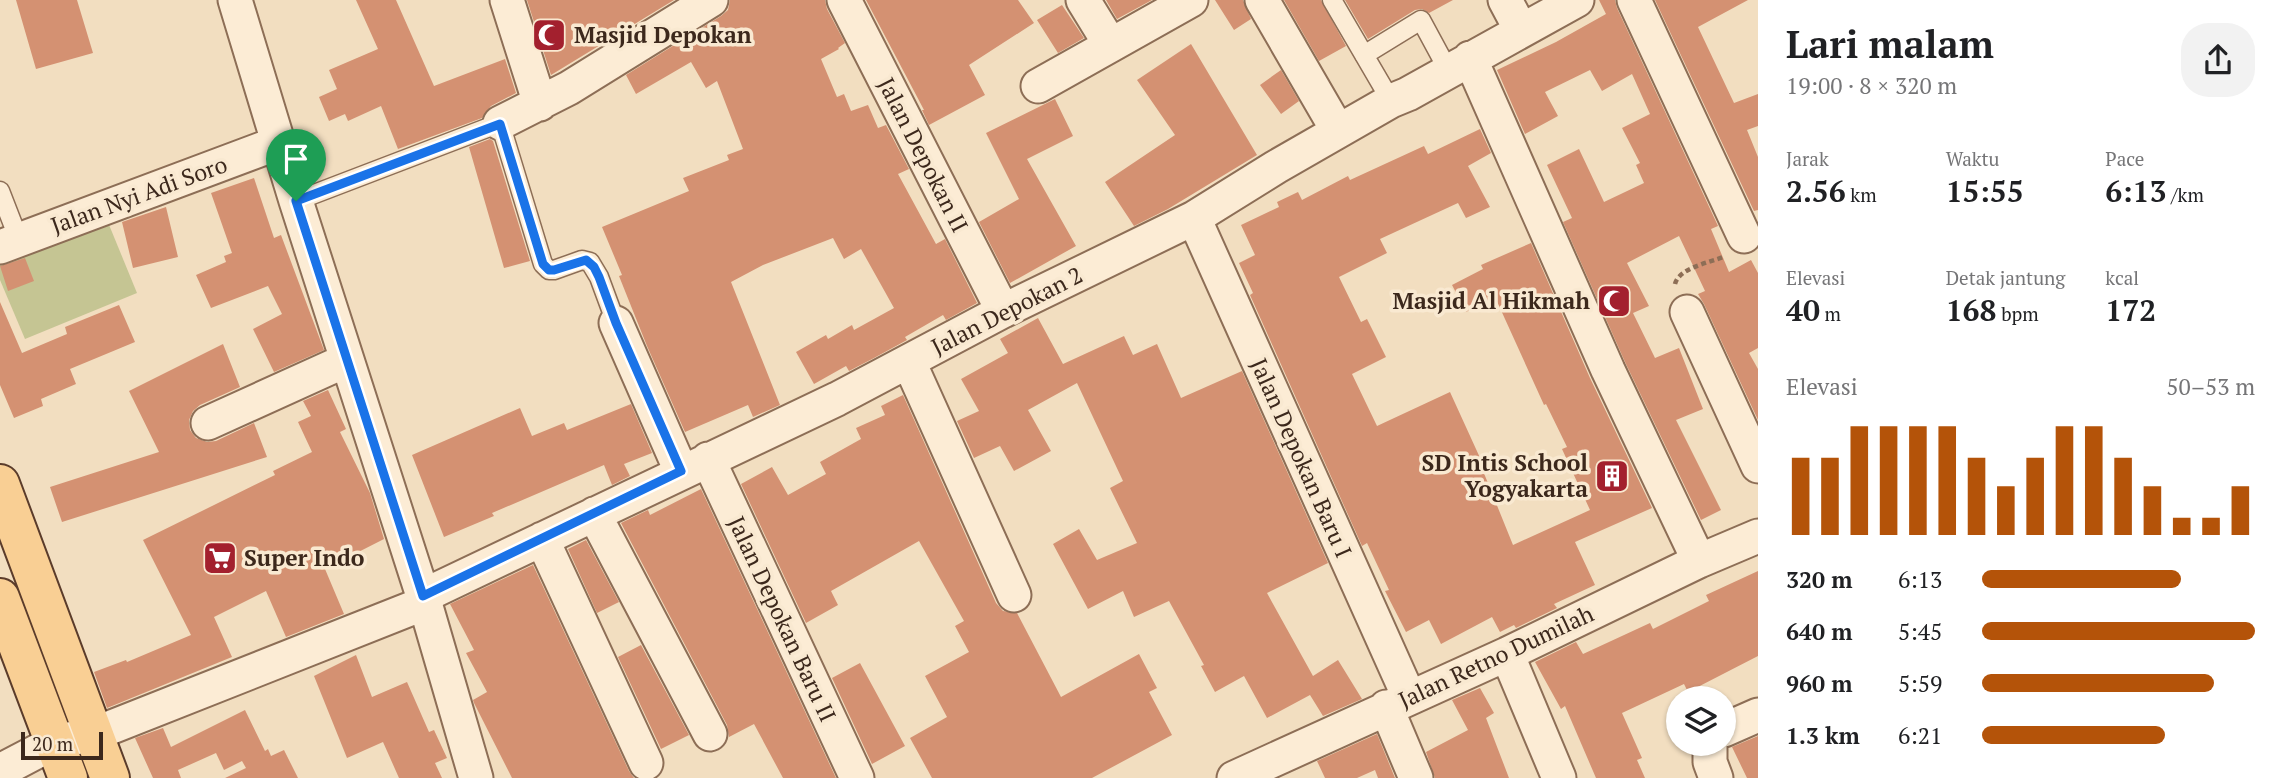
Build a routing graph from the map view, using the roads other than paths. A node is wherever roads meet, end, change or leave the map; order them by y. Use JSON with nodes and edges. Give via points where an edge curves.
{"nodes":[{"id":1,"x":235,"y":0,"type":"edge"},
{"id":2,"x":507,"y":0,"type":"edge"},
{"id":3,"x":711,"y":0,"type":"edge"},
{"id":4,"x":844,"y":0,"type":"edge"},
{"id":5,"x":1083,"y":0,"type":"edge"},
{"id":6,"x":1191,"y":0,"type":"edge"},
{"id":7,"x":1262,"y":0,"type":"edge"},
{"id":8,"x":1332,"y":0,"type":"edge"},
{"id":9,"x":1505,"y":0,"type":"edge"},
{"id":10,"x":1577,"y":0,"type":"edge"},
{"id":11,"x":1634,"y":0,"type":"edge"},
{"id":12,"x":1521,"y":30,"type":"junction"},
{"id":13,"x":1110,"y":44,"type":"junction"},
{"id":14,"x":1364,"y":55,"type":"junction"},
{"id":15,"x":1459,"y":64,"type":"junction"},
{"id":16,"x":1038,"y":86,"type":"dead end"},
{"id":17,"x":1391,"y":101,"type":"junction"},
{"id":18,"x":540,"y":104,"type":"junction"},
{"id":19,"x":500,"y":124,"type":"junction"},
{"id":20,"x":1338,"y":131,"type":"junction"},
{"id":21,"x":278,"y":143,"type":"junction"},
{"id":22,"x":0,"y":191,"type":"edge"},
{"id":23,"x":296,"y":201,"type":"junction"},
{"id":24,"x":1195,"y":218,"type":"junction"},
{"id":25,"x":1744,"y":236,"type":"road end"},
{"id":26,"x":10,"y":243,"type":"edge"},
{"id":27,"x":1003,"y":311,"type":"junction"},
{"id":28,"x":1687,"y":312,"type":"road end"},
{"id":29,"x":616,"y":323,"type":"joint"},
{"id":30,"x":347,"y":360,"type":"junction"},
{"id":31,"x":909,"y":362,"type":"junction"},
{"id":32,"x":208,"y":423,"type":"dead end"},
{"id":33,"x":695,"y":465,"type":"junction"},
{"id":34,"x":1758,"y":466,"type":"edge"},
{"id":35,"x":0,"y":484,"type":"edge"},
{"id":36,"x":594,"y":514,"type":"junction"},
{"id":37,"x":1758,"y":536,"type":"edge"},
{"id":38,"x":542,"y":539,"type":"junction"},
{"id":39,"x":1699,"y":561,"type":"junction"},
{"id":40,"x":1014,"y":595,"type":"dead end"},
{"id":41,"x":0,"y":598,"type":"edge"},
{"id":42,"x":424,"y":599,"type":"junction"},
{"id":43,"x":1507,"y":654,"type":"junction"},
{"id":44,"x":1397,"y":702,"type":"junction"},
{"id":45,"x":1758,"y":715,"type":"edge"},
{"id":46,"x":1736,"y":725,"type":"edge"},
{"id":47,"x":94,"y":734,"type":"junction"},
{"id":48,"x":710,"y":734,"type":"dead end"},
{"id":49,"x":55,"y":742,"type":"junction"},
{"id":50,"x":1710,"y":756,"type":"edge"},
{"id":51,"x":646,"y":764,"type":"dead end"},
{"id":52,"x":1285,"y":767,"type":"edge"},
{"id":53,"x":0,"y":771,"type":"edge"},
{"id":54,"x":68,"y":778,"type":"edge"},
{"id":55,"x":110,"y":778,"type":"edge"},
{"id":56,"x":476,"y":778,"type":"edge"},
{"id":57,"x":857,"y":778,"type":"edge"},
{"id":58,"x":1234,"y":778,"type":"edge"},
{"id":59,"x":1416,"y":778,"type":"edge"},
{"id":60,"x":1559,"y":778,"type":"edge"},
{"id":61,"x":1716,"y":778,"type":"edge"}],
"edges":[{"from":1,"to":21,"type":"street"},
{"from":2,"to":18,"type":"street"},
{"from":3,"to":18,"type":"street"},
{"from":4,"to":27,"type":"street","name":"Jalan Depokan II"},
{"from":5,"to":13,"type":"street"},
{"from":6,"to":13,"type":"street"},
{"from":7,"to":20,"type":"street"},
{"from":8,"to":14,"type":"lane"},
{"from":9,"to":12,"type":"street"},
{"from":10,"to":12,"type":"street","name":"Jalan Depokan 2"},
{"from":11,"to":25,"type":"street"},
{"from":12,"to":15,"type":"street","name":"Jalan Depokan 2"},
{"from":13,"to":16,"type":"street"},
{"from":14,"to":15,"type":"lane","via":[[1421,20]]},
{"from":14,"to":17,"type":"lane"},
{"from":15,"to":17,"type":"street","name":"Jalan Depokan 2"},
{"from":15,"to":39,"type":"street"},
{"from":17,"to":20,"type":"street","name":"Jalan Depokan 2"},
{"from":18,"to":19,"type":"street"},
{"from":19,"to":23,"type":"lane"},
{"from":19,"to":29,"type":"lane","via":[[543,264],[554,270],[590,261]]},
{"from":20,"to":24,"type":"street","name":"Jalan Depokan 2"},
{"from":21,"to":23,"type":"street"},
{"from":21,"to":26,"type":"street","name":"Jalan Nyi Adi Soro"},
{"from":22,"to":26,"type":"lane"},
{"from":23,"to":30,"type":"street"},
{"from":24,"to":27,"type":"street","name":"Jalan Depokan 2"},
{"from":24,"to":44,"type":"street","name":"Jalan Depokan Baru I"},
{"from":27,"to":31,"type":"street","name":"Jalan Depokan 2"},
{"from":28,"to":34,"type":"street"},
{"from":29,"to":33,"type":"street","name":"Jalan Depokan Baru II"},
{"from":30,"to":32,"type":"street"},
{"from":30,"to":42,"type":"street"},
{"from":31,"to":33,"type":"street","name":"Jalan Depokan 2"},
{"from":31,"to":40,"type":"street"},
{"from":33,"to":36,"type":"street","name":"Jalan Depokan 2"},
{"from":33,"to":57,"type":"street","name":"Jalan Depokan Baru II"},
{"from":35,"to":47,"type":"main road"},
{"from":36,"to":38,"type":"street","name":"Jalan Depokan 2"},
{"from":36,"to":48,"type":"street"},
{"from":37,"to":39,"type":"street","name":"Jalan Retno Dumilah"},
{"from":38,"to":42,"type":"street","name":"Jalan Depokan 2"},
{"from":38,"to":51,"type":"street"},
{"from":39,"to":43,"type":"street","name":"Jalan Retno Dumilah"},
{"from":41,"to":49,"type":"main road"},
{"from":42,"to":47,"type":"street","name":"Jalan Depokan 2"},
{"from":42,"to":56,"type":"street"},
{"from":43,"to":44,"type":"street","name":"Jalan Retno Dumilah"},
{"from":43,"to":60,"type":"street"},
{"from":44,"to":52,"type":"street","name":"Jalan Retno Dumilah"},
{"from":44,"to":59,"type":"street","name":"Jalan Depokan Baru I"},
{"from":45,"to":46,"type":"street"},
{"from":47,"to":49,"type":"street","name":"Jalan Depokan 2"},
{"from":47,"to":55,"type":"main road"},
{"from":49,"to":53,"type":"street","name":"Jalan Depokan 2"},
{"from":49,"to":54,"type":"main road"},
{"from":50,"to":61,"type":"street"},
{"from":52,"to":58,"type":"street","name":"Jalan Retno Dumilah"}]}
